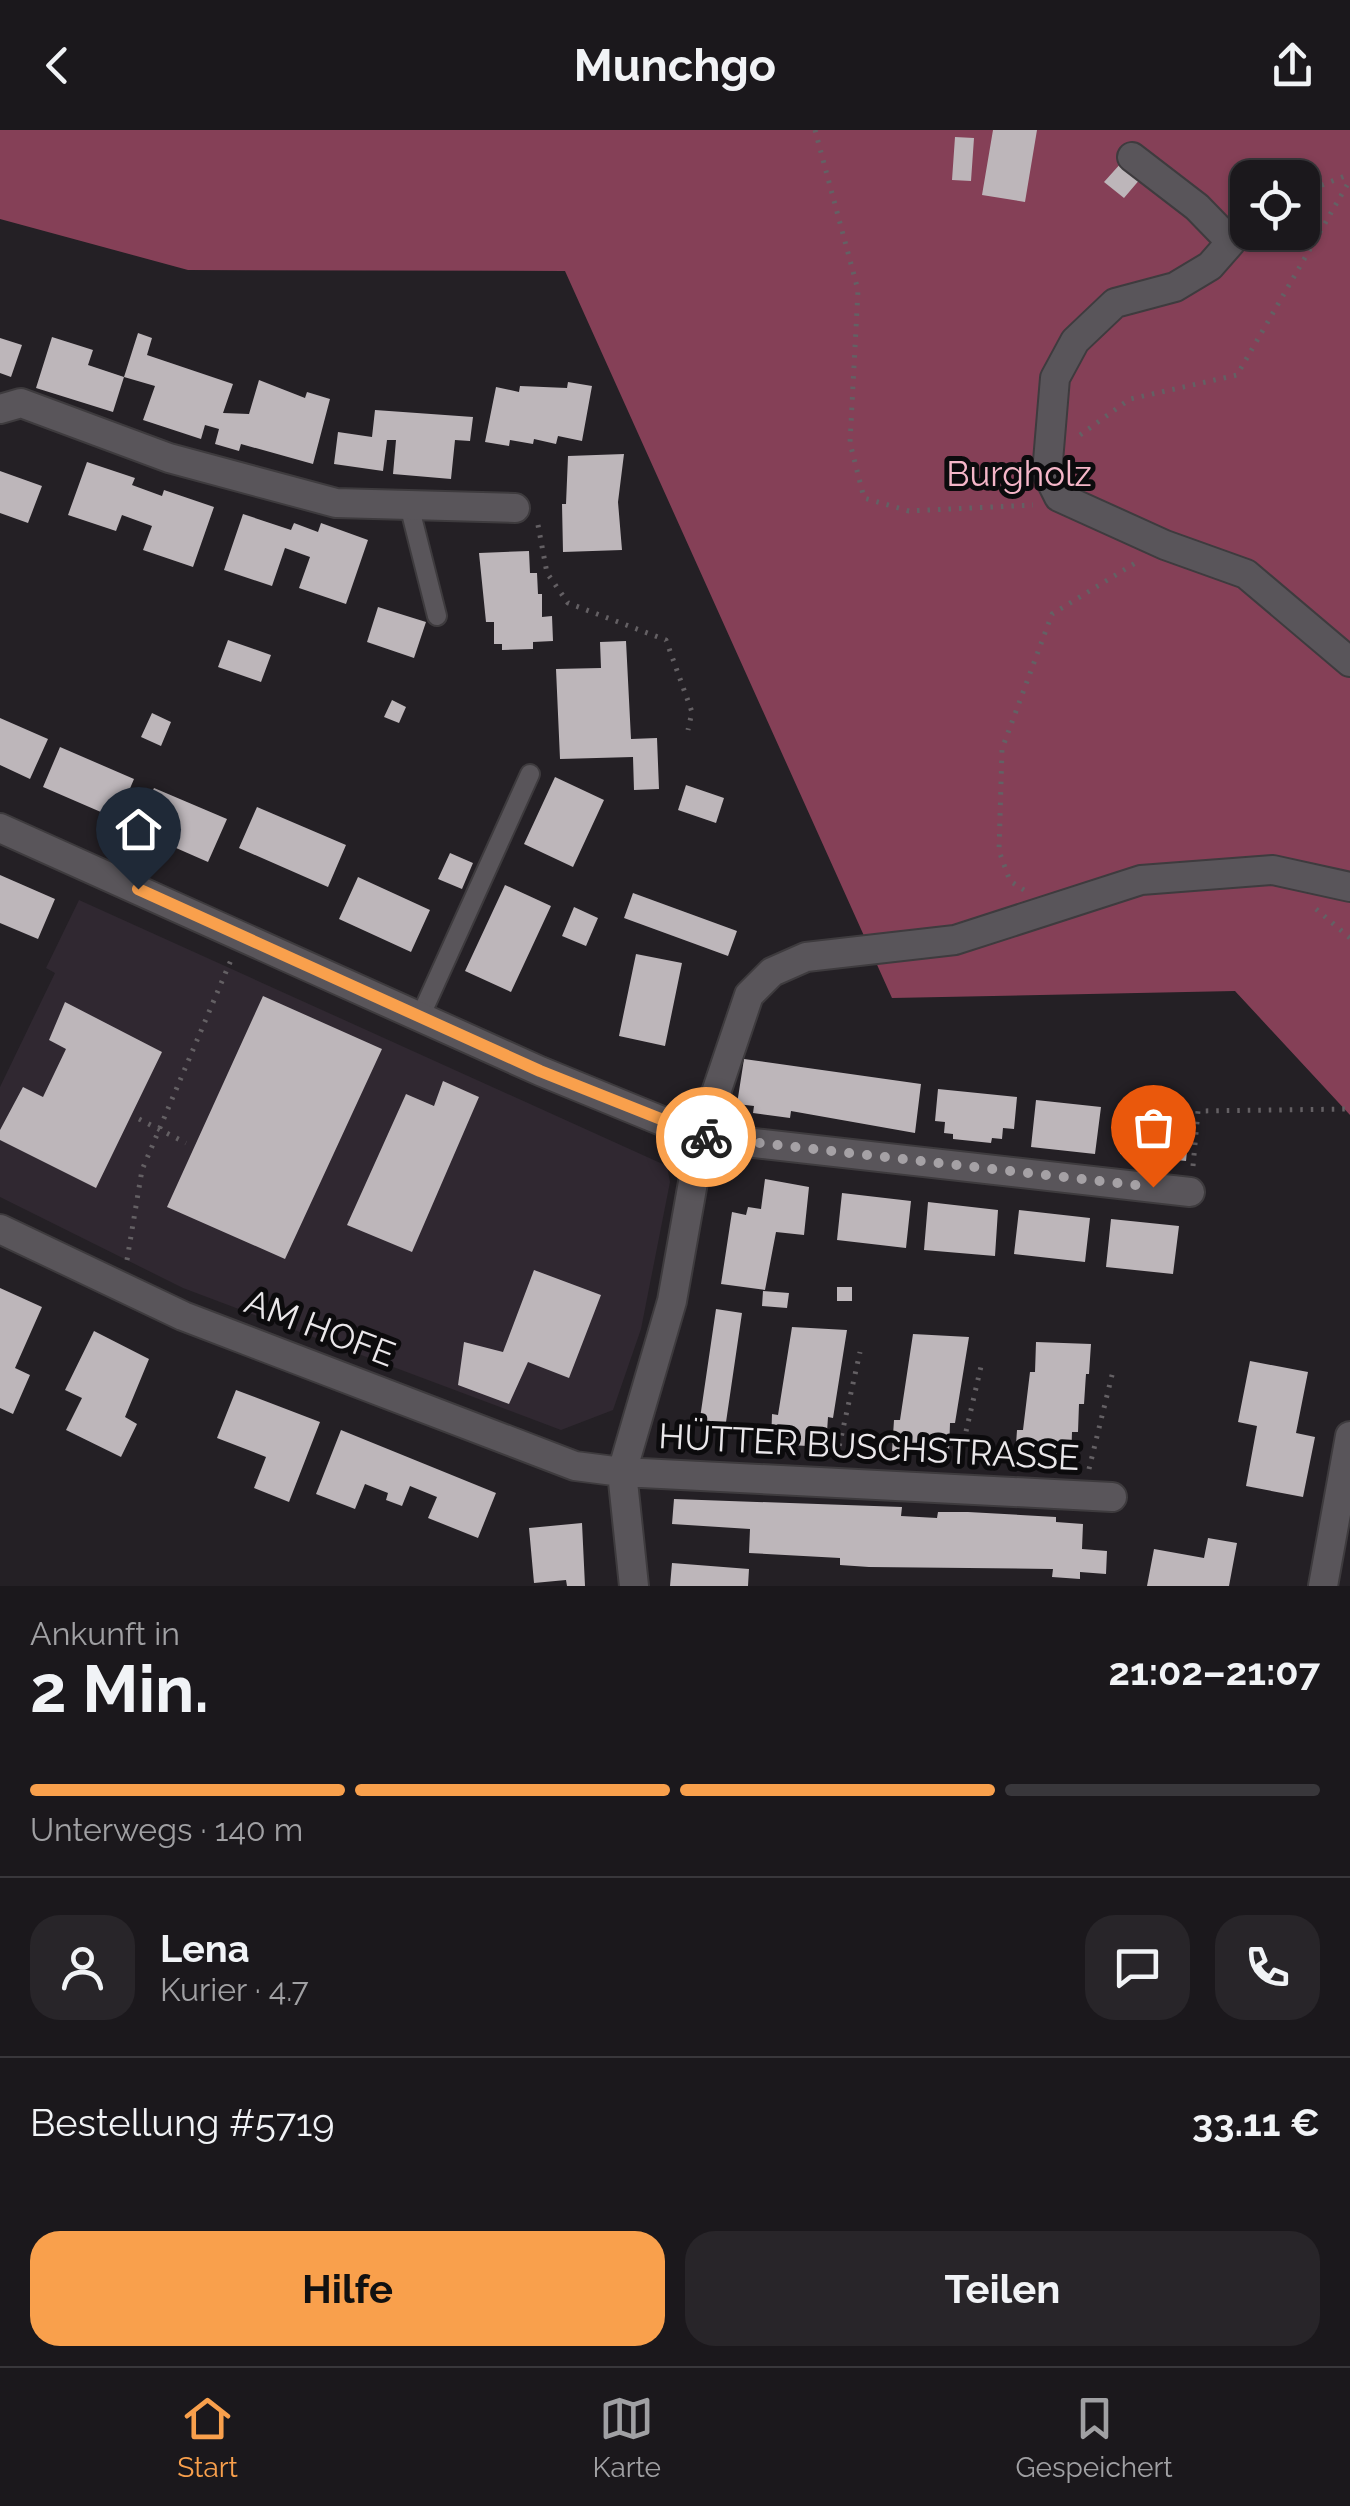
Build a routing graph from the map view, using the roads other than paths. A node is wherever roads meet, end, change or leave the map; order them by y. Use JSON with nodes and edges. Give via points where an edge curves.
{"nodes":[{"id":1,"x":1132,"y":157,"type":"dead end"},
{"id":2,"x":7,"y":403,"type":"edge"},
{"id":3,"x":409,"y":506,"type":"junction"},
{"id":4,"x":515,"y":508,"type":"road end"},
{"id":5,"x":437,"y":616,"type":"dead end"},
{"id":6,"x":1350,"y":662,"type":"edge"},
{"id":7,"x":530,"y":774,"type":"dead end"},
{"id":8,"x":0,"y":828,"type":"edge"},
{"id":9,"x":1350,"y":887,"type":"edge"},
{"id":10,"x":421,"y":1016,"type":"junction"},
{"id":11,"x":701,"y":1137,"type":"junction"},
{"id":12,"x":1190,"y":1192,"type":"road end"},
{"id":13,"x":0,"y":1228,"type":"edge"},
{"id":14,"x":1350,"y":1436,"type":"edge"},
{"id":15,"x":622,"y":1472,"type":"junction"},
{"id":16,"x":1112,"y":1498,"type":"dead end"},
{"id":17,"x":634,"y":1586,"type":"edge"},
{"id":18,"x":1323,"y":1586,"type":"edge"}],
"edges":[{"from":1,"to":6,"type":"street","via":[[1197,206],[1231,242],[1210,266],[1175,287],[1115,303],[1075,341],[1055,378],[1046,473],[1059,497],[1246,574]]},
{"from":2,"to":3,"type":"street","via":[[169,458],[336,504]]},
{"from":3,"to":4,"type":"street"},
{"from":3,"to":5,"type":"lane"},
{"from":7,"to":10,"type":"lane"},
{"from":8,"to":10,"type":"street"},
{"from":9,"to":11,"type":"street","name":"HÜTTER BUSCHSTRASSE","via":[[1273,870],[1141,880],[956,940],[806,957],[772,972],[749,995]]},
{"from":10,"to":11,"type":"street"},
{"from":11,"to":12,"type":"street"},
{"from":11,"to":15,"type":"street","name":"HÜTTER BUSCHSTRASSE","via":[[672,1301]]},
{"from":13,"to":15,"type":"street","name":"AM HOFE","via":[[122,1289],[575,1466]]},
{"from":14,"to":18,"type":"street"},
{"from":15,"to":16,"type":"street","name":"HÜTTER BUSCHSTRASSE"},
{"from":15,"to":17,"type":"street","name":"HÜTTER BUSCHSTRASSE"}]}
